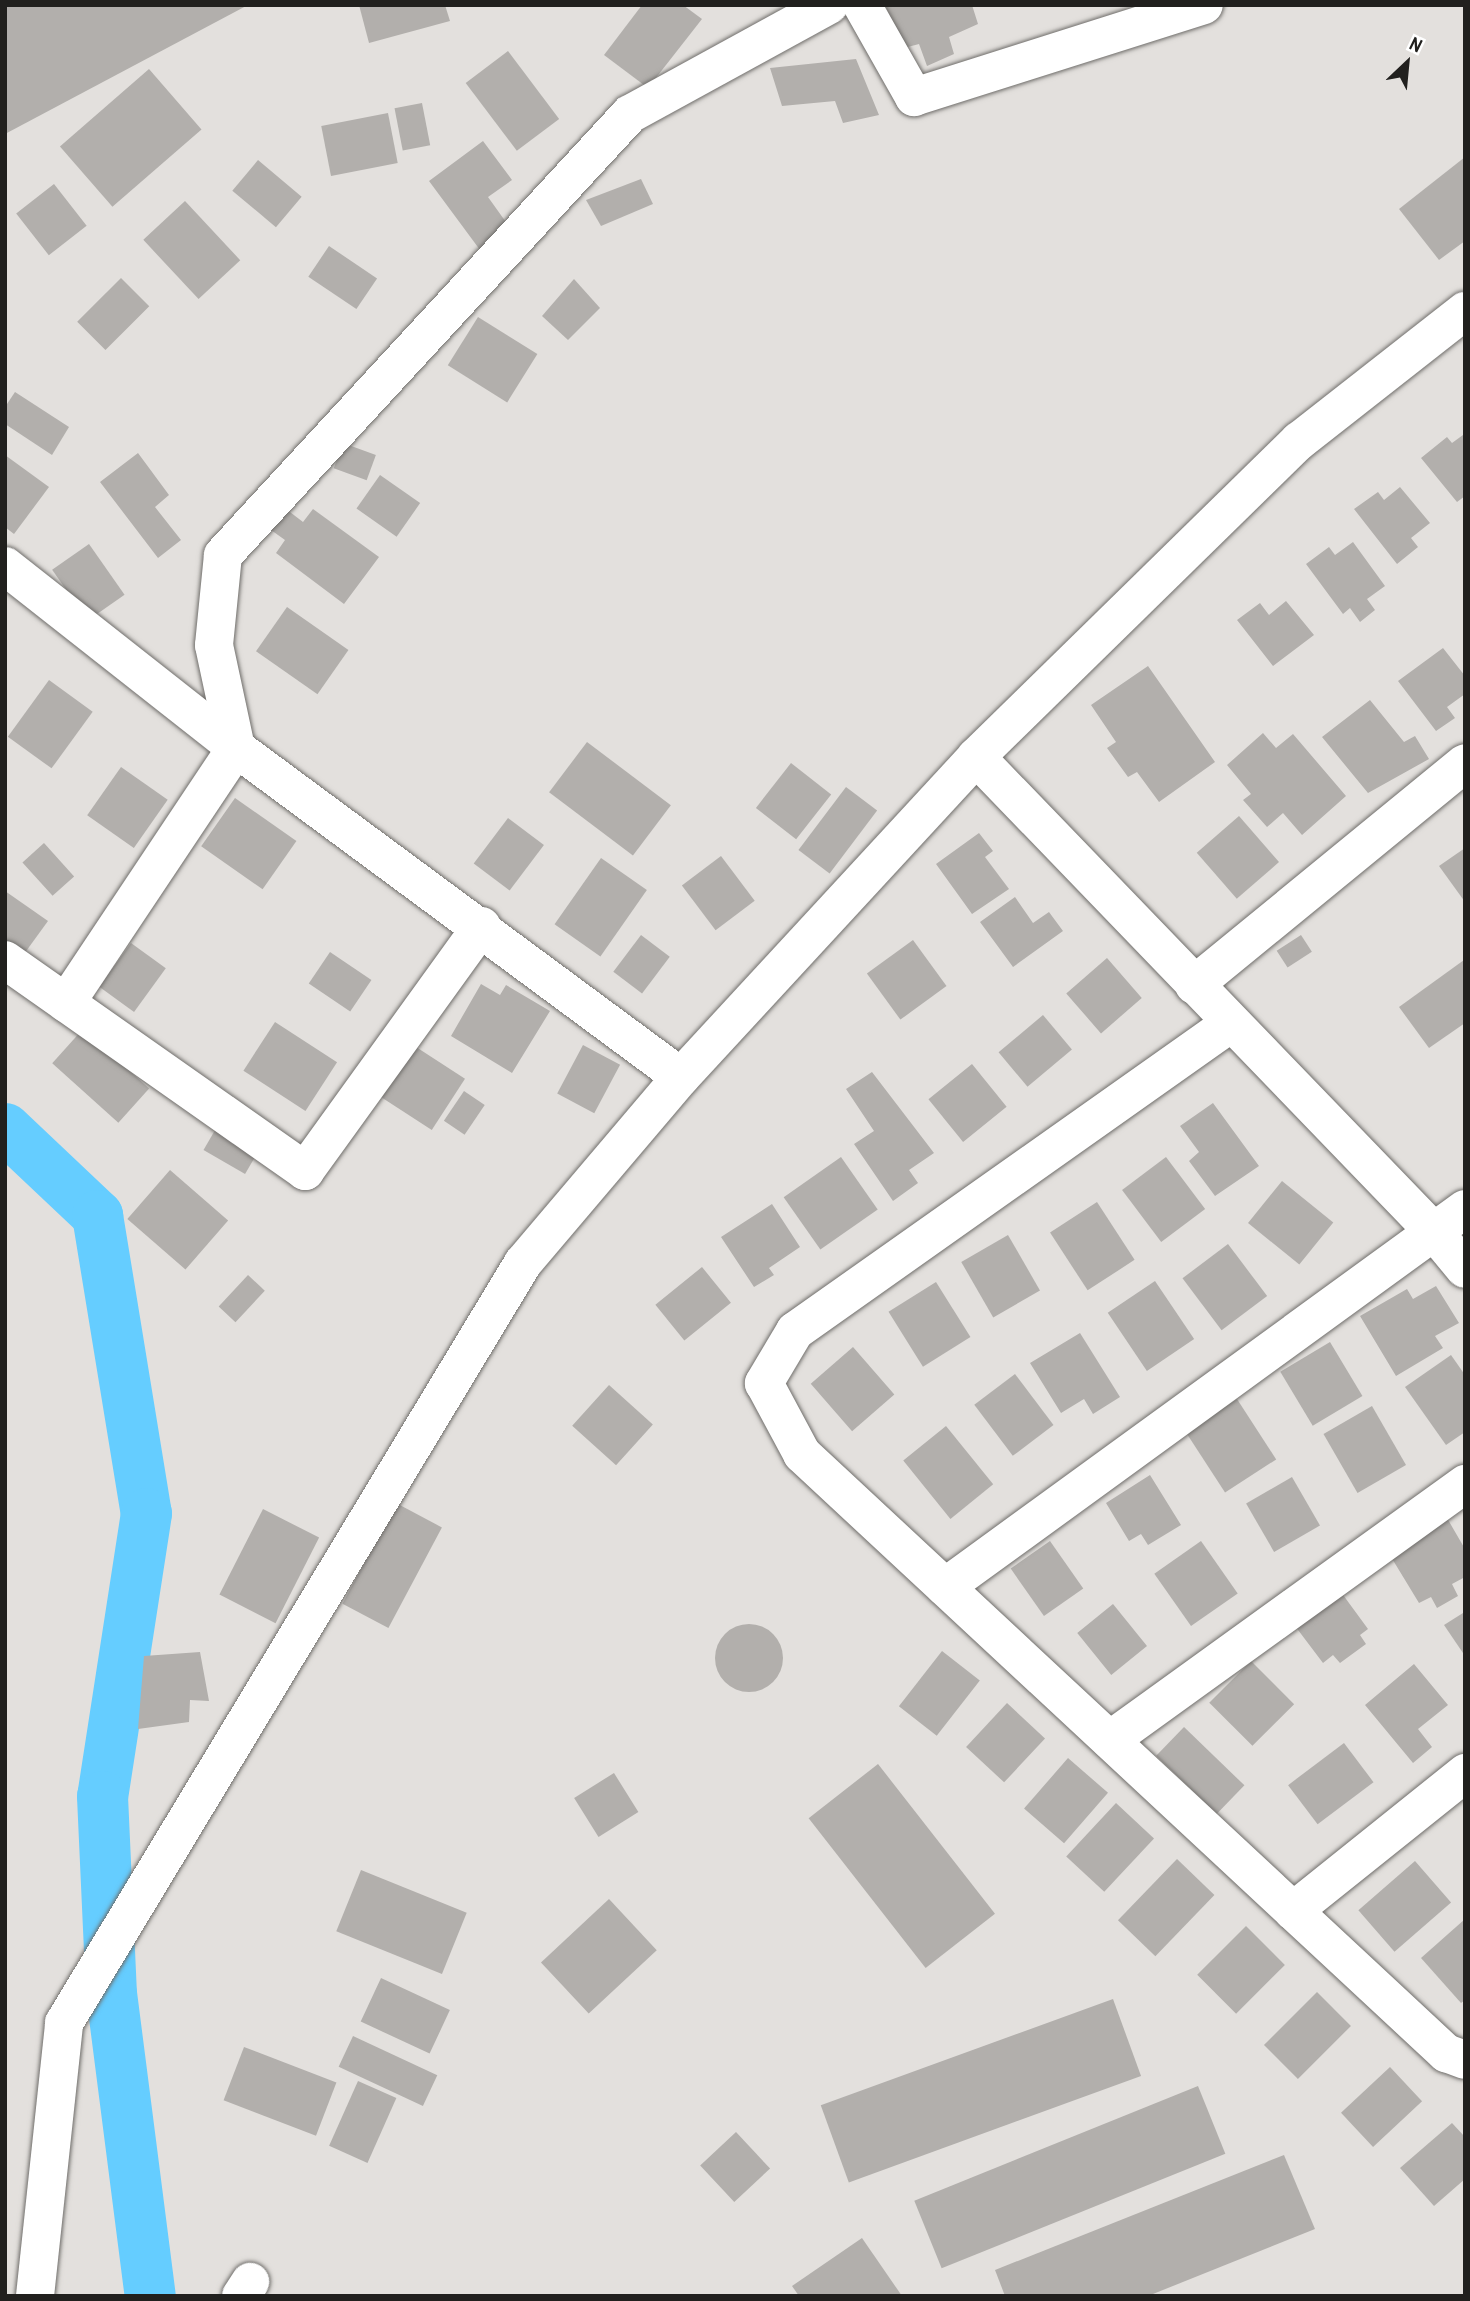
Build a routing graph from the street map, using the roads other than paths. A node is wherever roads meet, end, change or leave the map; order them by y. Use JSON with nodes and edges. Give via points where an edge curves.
{"nodes":[{"id":1,"x":830,"y":5,"type":"edge"},
{"id":2,"x":862,"y":5,"type":"edge"},
{"id":3,"x":1204,"y":5,"type":"edge"},
{"id":4,"x":1465,"y":311,"type":"edge"},
{"id":5,"x":5,"y":566,"type":"edge"},
{"id":6,"x":236,"y":748,"type":"junction"},
{"id":7,"x":976,"y":757,"type":"junction"},
{"id":8,"x":1465,"y":763,"type":"edge"},
{"id":9,"x":482,"y":926,"type":"junction"},
{"id":10,"x":5,"y":960,"type":"edge"},
{"id":11,"x":1195,"y":985,"type":"junction"},
{"id":12,"x":66,"y":1003,"type":"junction"},
{"id":13,"x":1231,"y":1023,"type":"junction"},
{"id":14,"x":681,"y":1076,"type":"junction"},
{"id":15,"x":1465,"y":1209,"type":"edge"},
{"id":16,"x":1436,"y":1234,"type":"junction"},
{"id":17,"x":1465,"y":1269,"type":"edge"},
{"id":18,"x":1465,"y":1484,"type":"edge"},
{"id":19,"x":946,"y":1587,"type":"junction"},
{"id":20,"x":1110,"y":1740,"type":"junction"},
{"id":21,"x":1465,"y":1773,"type":"edge"},
{"id":22,"x":1293,"y":1911,"type":"junction"},
{"id":23,"x":1465,"y":2060,"type":"edge"},
{"id":24,"x":35,"y":2296,"type":"edge"}],
"edges":[{"from":1,"to":6,"type":"street","via":[[630,114],[223,555],[214,645]]},
{"from":2,"to":3,"type":"street","via":[[914,97]]},
{"from":4,"to":7,"type":"street","via":[[1299,441]]},
{"from":5,"to":6,"type":"street"},
{"from":6,"to":9,"type":"street"},
{"from":6,"to":12,"type":"street"},
{"from":7,"to":11,"type":"street"},
{"from":7,"to":14,"type":"street"},
{"from":8,"to":11,"type":"street"},
{"from":9,"to":12,"type":"street","via":[[305,1171]]},
{"from":9,"to":14,"type":"street"},
{"from":10,"to":12,"type":"street"},
{"from":11,"to":13,"type":"street"},
{"from":13,"to":16,"type":"street"},
{"from":13,"to":19,"type":"street","via":[[795,1331],[764,1384],[803,1454]]},
{"from":14,"to":24,"type":"street","via":[[523,1263],[64,2023]]},
{"from":15,"to":16,"type":"street"},
{"from":16,"to":17,"type":"street"},
{"from":16,"to":19,"type":"street"},
{"from":18,"to":20,"type":"street"},
{"from":19,"to":20,"type":"street"},
{"from":20,"to":22,"type":"street"},
{"from":21,"to":22,"type":"street"},
{"from":22,"to":23,"type":"street","via":[[1446,2053]]}]}
